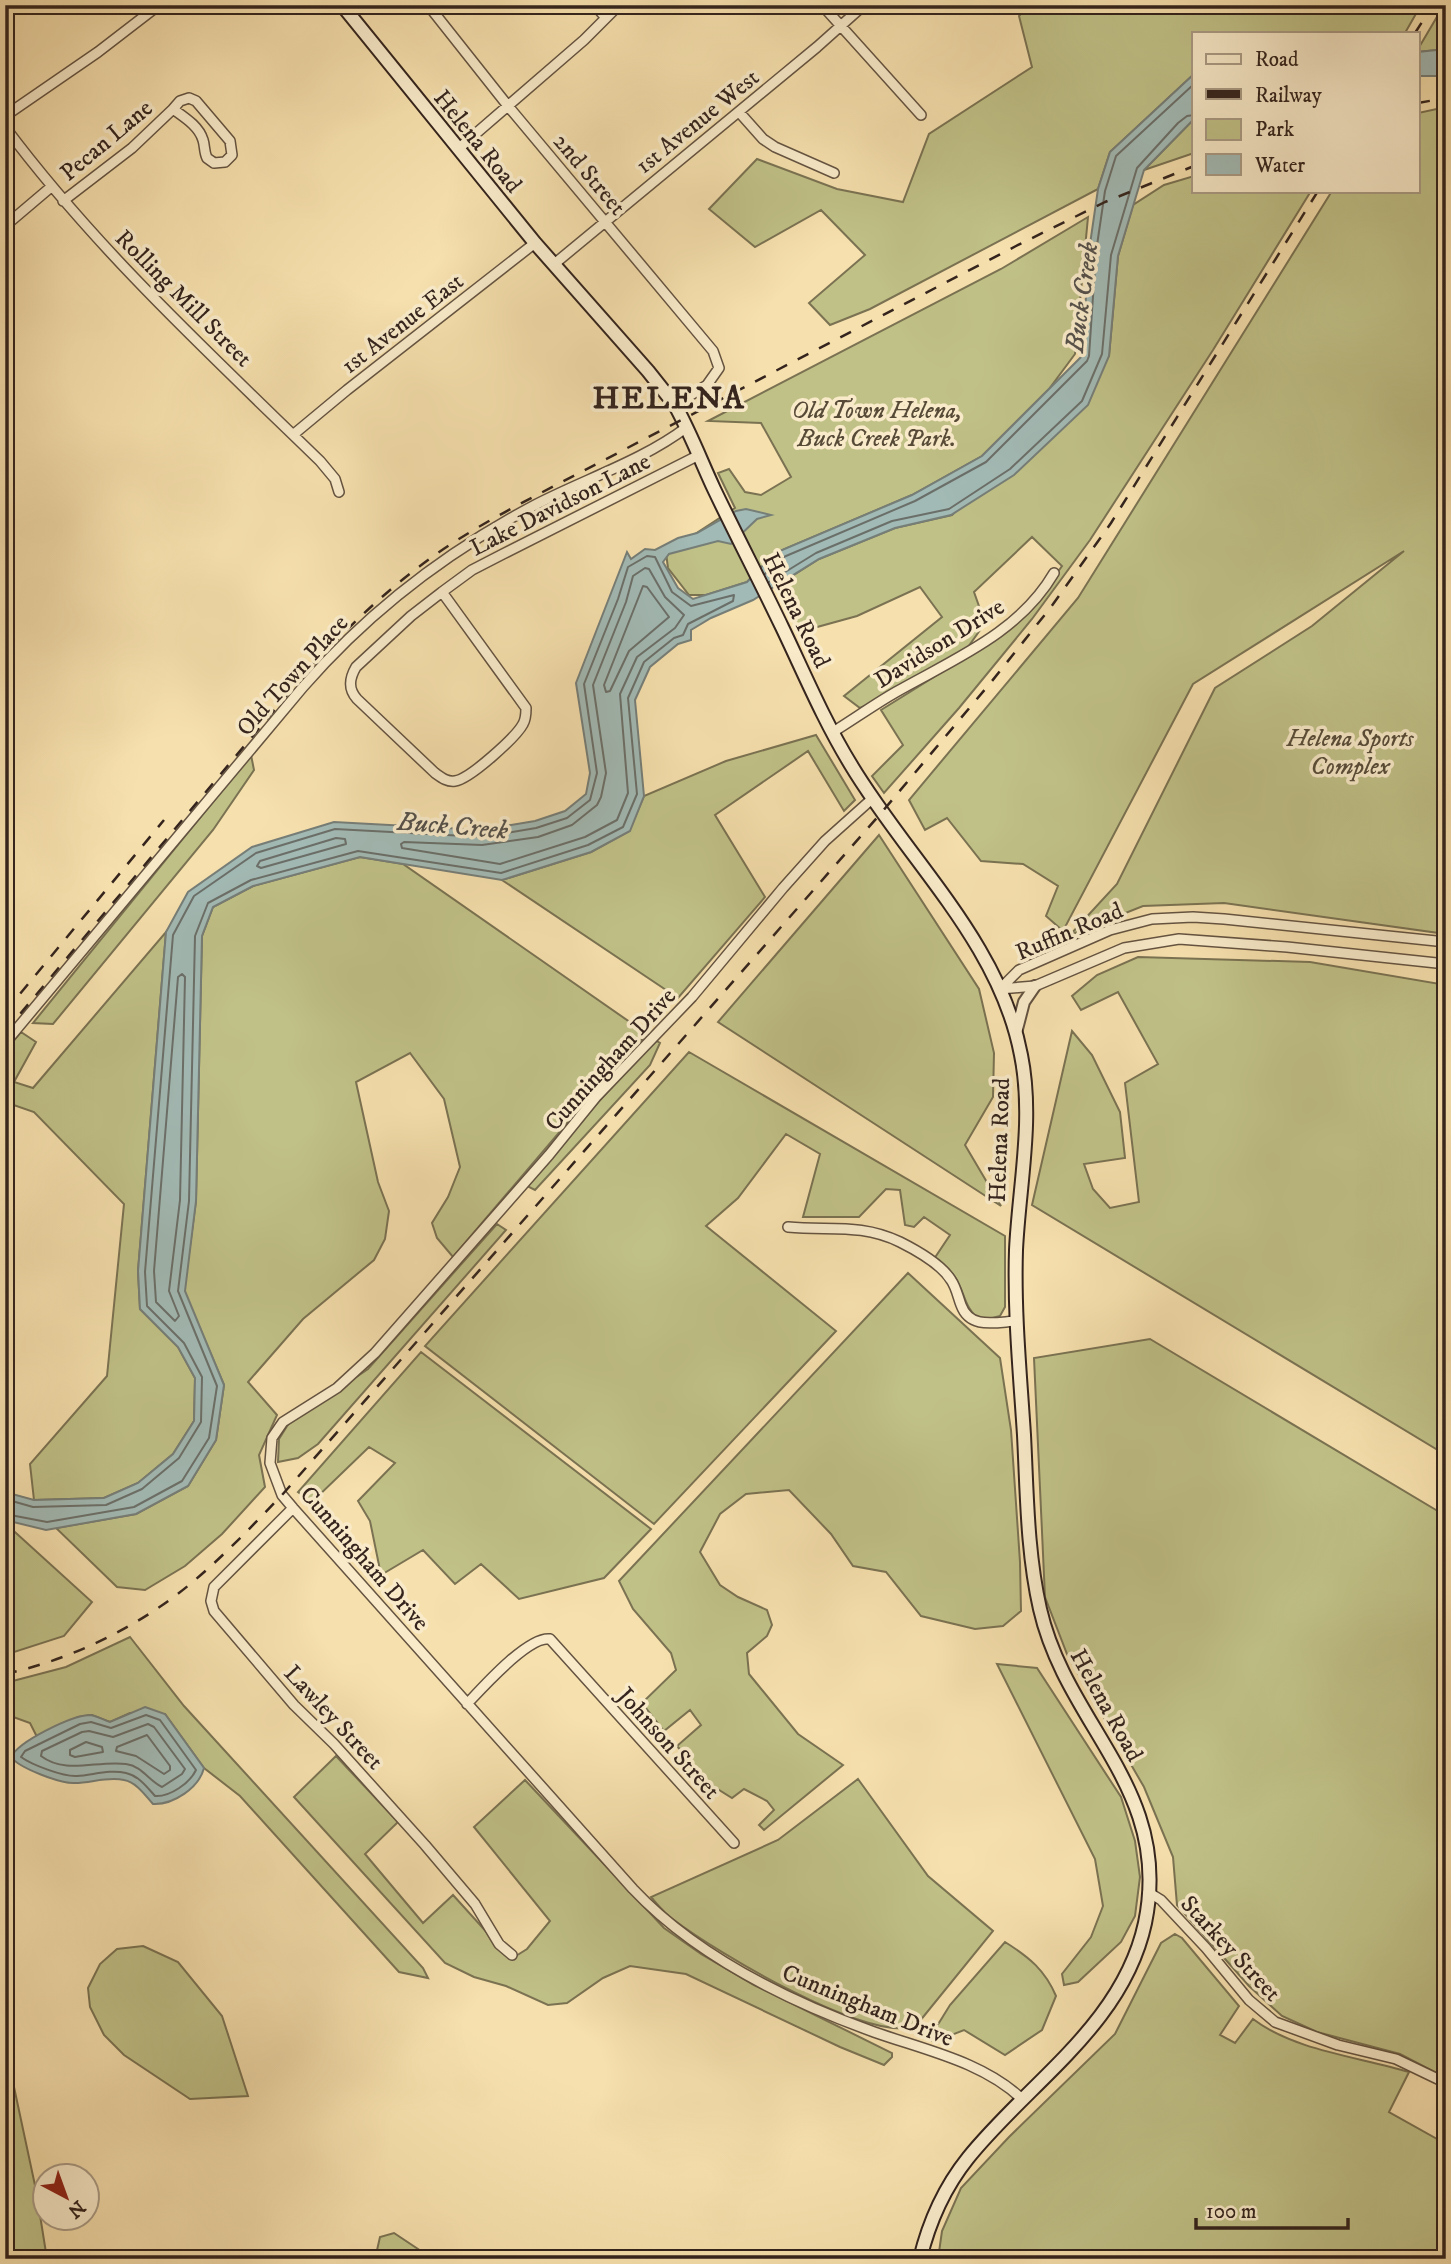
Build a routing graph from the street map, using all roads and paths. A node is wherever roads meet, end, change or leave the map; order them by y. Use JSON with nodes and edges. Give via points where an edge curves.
{"nodes":[{"id":1,"x":159,"y":5,"type":"edge"},
{"id":2,"x":342,"y":5,"type":"edge"},
{"id":3,"x":428,"y":5,"type":"edge"},
{"id":4,"x":595,"y":5,"type":"edge"},
{"id":5,"x":619,"y":5,"type":"edge"},
{"id":6,"x":822,"y":5,"type":"edge"},
{"id":7,"x":864,"y":5,"type":"edge"},
{"id":8,"x":607,"y":18,"type":"junction"},
{"id":9,"x":840,"y":27,"type":"junction"},
{"id":10,"x":508,"y":106,"type":"junction"},
{"id":11,"x":173,"y":109,"type":"junction"},
{"id":12,"x":739,"y":112,"type":"junction"},
{"id":13,"x":921,"y":115,"type":"dead end"},
{"id":14,"x":5,"y":116,"type":"edge"},
{"id":15,"x":5,"y":127,"type":"edge"},
{"id":16,"x":458,"y":149,"type":"junction"},
{"id":17,"x":834,"y":173,"type":"dead end"},
{"id":18,"x":51,"y":187,"type":"junction"},
{"id":19,"x":63,"y":201,"type":"junction"},
{"id":20,"x":605,"y":223,"type":"junction"},
{"id":21,"x":5,"y":226,"type":"edge"},
{"id":22,"x":535,"y":243,"type":"junction"},
{"id":23,"x":553,"y":265,"type":"junction"},
{"id":24,"x":675,"y":405,"type":"junction"},
{"id":25,"x":687,"y":427,"type":"junction"},
{"id":26,"x":294,"y":435,"type":"junction"},
{"id":27,"x":699,"y":455,"type":"junction"},
{"id":28,"x":339,"y":492,"type":"dead end"},
{"id":29,"x":1054,"y":573,"type":"dead end"},
{"id":30,"x":442,"y":592,"type":"junction"},
{"id":31,"x":832,"y":732,"type":"junction"},
{"id":32,"x":873,"y":798,"type":"junction"},
{"id":33,"x":1446,"y":942,"type":"edge"},
{"id":34,"x":1446,"y":964,"type":"edge"},
{"id":35,"x":1035,"y":986,"type":"junction"},
{"id":36,"x":1000,"y":989,"type":"junction"},
{"id":37,"x":1016,"y":1033,"type":"junction"},
{"id":38,"x":5,"y":1043,"type":"edge"},
{"id":39,"x":789,"y":1227,"type":"dead end"},
{"id":40,"x":1017,"y":1321,"type":"junction"},
{"id":41,"x":293,"y":1508,"type":"junction"},
{"id":42,"x":467,"y":1704,"type":"junction"},
{"id":43,"x":734,"y":1843,"type":"dead end"},
{"id":44,"x":1148,"y":1892,"type":"junction"},
{"id":45,"x":512,"y":1955,"type":"dead end"},
{"id":46,"x":1446,"y":2083,"type":"edge"},
{"id":47,"x":1023,"y":2100,"type":"junction"},
{"id":48,"x":920,"y":2259,"type":"edge"}],
"edges":[{"from":1,"to":14,"type":"street"},
{"from":2,"to":16,"type":"main road","name":"Helena Road"},
{"from":3,"to":10,"type":"street","name":"2nd Street"},
{"from":4,"to":8,"type":"street"},
{"from":5,"to":8,"type":"street"},
{"from":6,"to":9,"type":"street"},
{"from":7,"to":9,"type":"street","name":"1st Avenue West"},
{"from":8,"to":10,"type":"street"},
{"from":9,"to":12,"type":"street","name":"1st Avenue West"},
{"from":9,"to":13,"type":"street"},
{"from":10,"to":16,"type":"street"},
{"from":10,"to":20,"type":"street","name":"2nd Street"},
{"from":11,"to":11,"type":"street","name":"Pecan Lane","via":[[184,99],[196,101],[232,144],[228,160],[210,162],[198,131]]},
{"from":11,"to":19,"type":"street","name":"Pecan Lane","via":[[132,148]]},
{"from":12,"to":17,"type":"street","via":[[775,147]]},
{"from":12,"to":20,"type":"street","name":"1st Avenue West"},
{"from":15,"to":18,"type":"street","name":"Rolling Mill Street"},
{"from":16,"to":22,"type":"main road","name":"Helena Road"},
{"from":18,"to":19,"type":"street","name":"Rolling Mill Street"},
{"from":18,"to":21,"type":"street"},
{"from":19,"to":26,"type":"street","name":"Rolling Mill Street","via":[[130,275]]},
{"from":20,"to":23,"type":"street","name":"1st Avenue West"},
{"from":20,"to":24,"type":"street","name":"2nd Street","via":[[713,351],[719,368],[707,386]]},
{"from":22,"to":23,"type":"main road","name":"Helena Road"},
{"from":22,"to":26,"type":"street","name":"1st Avenue East"},
{"from":23,"to":24,"type":"main road","name":"Helena Road"},
{"from":24,"to":25,"type":"main road","name":"Helena Road"},
{"from":25,"to":27,"type":"main road","name":"Helena Road"},
{"from":25,"to":38,"type":"street","name":"Old Town Place","via":[[461,547],[366,621],[303,687]]},
{"from":26,"to":28,"type":"street","name":"Rolling Mill Street","via":[[329,471]]},
{"from":27,"to":30,"type":"street","name":"Lake Davidson Lane","via":[[472,570]]},
{"from":27,"to":31,"type":"main road","name":"Helena Road"},
{"from":29,"to":31,"type":"street","name":"Davidson Drive","via":[[1032,604],[1007,627]]},
{"from":30,"to":30,"type":"street","name":"Lake Davidson Lane","via":[[371,651],[350,681],[357,699],[435,773],[452,781],[466,778],[517,732],[526,708]]},
{"from":31,"to":32,"type":"main road","name":"Helena Road"},
{"from":32,"to":36,"type":"main road","name":"Helena Road","via":[[965,929]]},
{"from":32,"to":41,"type":"street","name":"Cunningham Drive","via":[[825,841],[369,1359],[337,1388],[283,1422],[272,1438],[270,1463]]},
{"from":33,"to":36,"type":"street","name":"Ruffin Road","via":[[1193,916],[1152,919],[1110,930],[1019,970]]},
{"from":34,"to":35,"type":"street","name":"Ruffin Road","via":[[1179,939],[1124,948]]},
{"from":35,"to":36,"type":"street","name":"Ruffin Road"},
{"from":35,"to":37,"type":"street","via":[[1024,1002]]},
{"from":36,"to":37,"type":"main road","name":"Helena Road"},
{"from":37,"to":40,"type":"main road","name":"Helena Road","via":[[1026,1111],[1017,1222]]},
{"from":39,"to":40,"type":"street","via":[[852,1228],[898,1241],[944,1271],[970,1318],[987,1324]]},
{"from":40,"to":44,"type":"main road","name":"Helena Road","via":[[1030,1536],[1039,1603],[1060,1668],[1139,1810],[1148,1857]]},
{"from":41,"to":42,"type":"street","name":"Cunningham Drive"},
{"from":41,"to":45,"type":"street","name":"Lawley Street","via":[[214,1587],[214,1611],[425,1846]]},
{"from":42,"to":43,"type":"street","name":"Johnson Street","via":[[507,1664],[539,1639],[550,1639]]},
{"from":42,"to":47,"type":"street","name":"Cunningham Drive","via":[[646,1903],[691,1940],[762,1983],[826,2013],[993,2075]]},
{"from":44,"to":46,"type":"street","name":"Starkey Street","via":[[1161,1900],[1249,2000],[1275,2022],[1338,2045],[1396,2059]]},
{"from":44,"to":47,"type":"main road","name":"Helena Road","via":[[1137,1951],[1116,1992],[1077,2045]]},
{"from":47,"to":48,"type":"main road","name":"Helena Road","via":[[954,2178],[933,2217]]}]}
